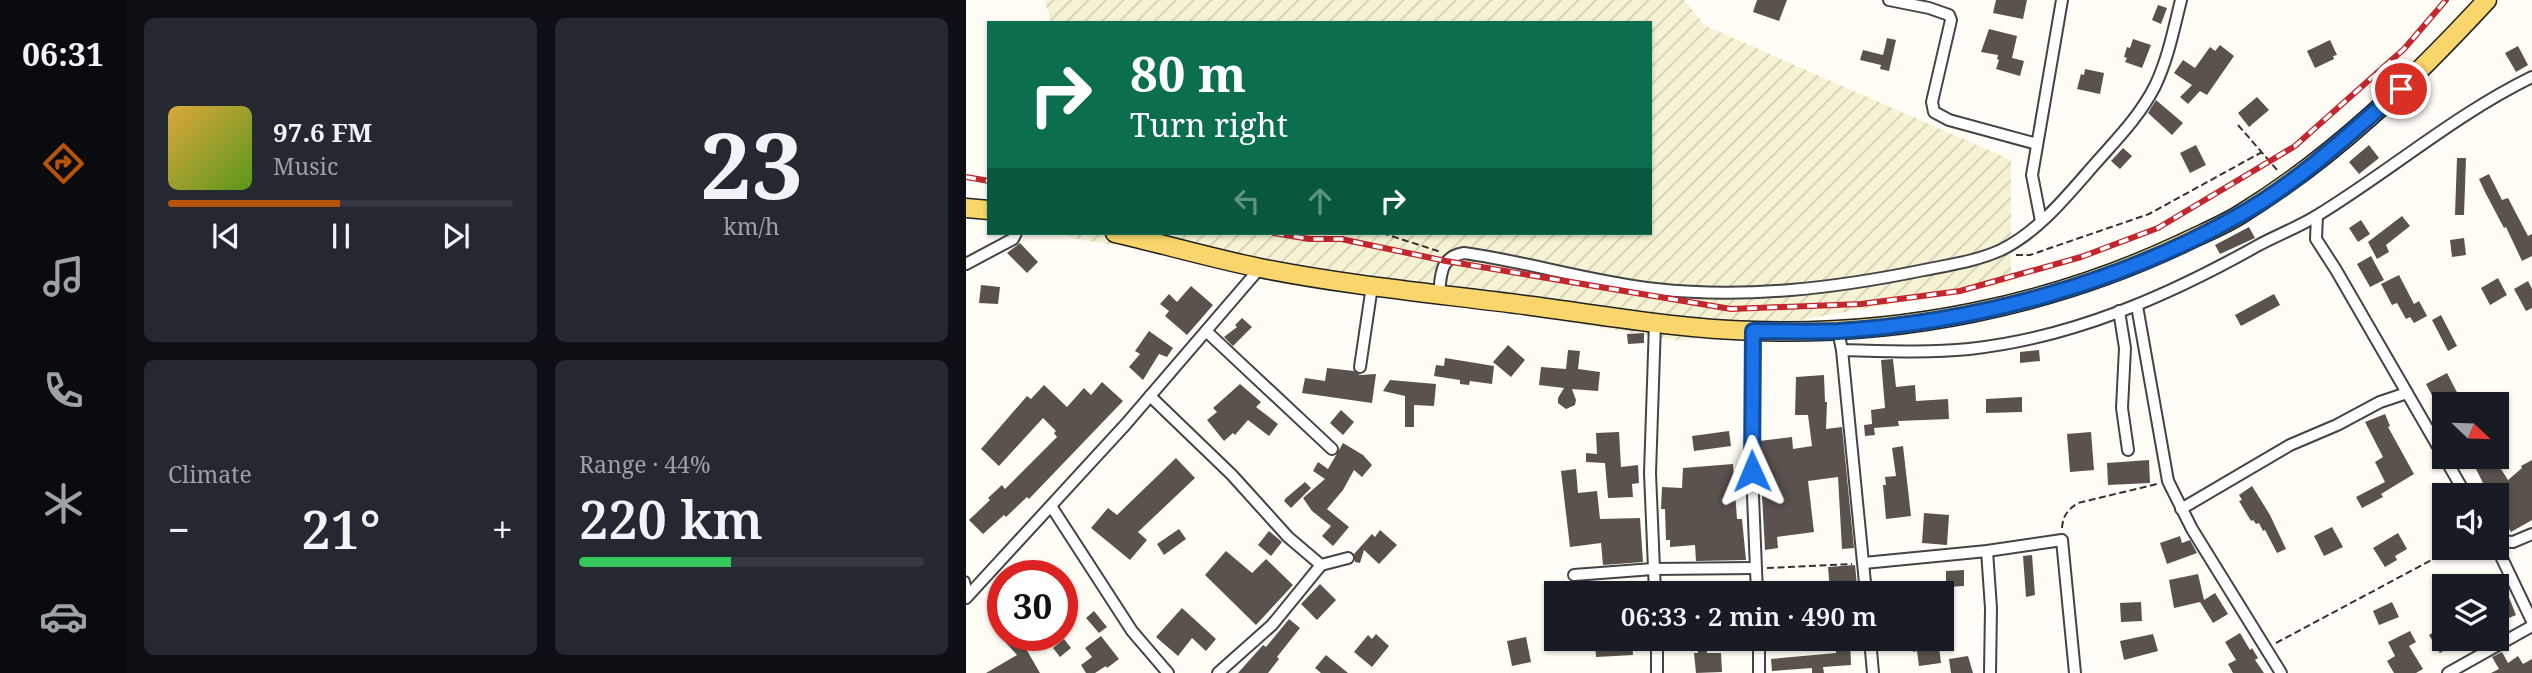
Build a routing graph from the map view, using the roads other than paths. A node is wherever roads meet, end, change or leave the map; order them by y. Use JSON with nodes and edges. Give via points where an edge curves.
{"nodes":[{"id":1,"x":1889,"y":0,"type":"edge"},
{"id":2,"x":2062,"y":0,"type":"edge"},
{"id":3,"x":2182,"y":0,"type":"edge"},
{"id":4,"x":2487,"y":0,"type":"edge"},
{"id":5,"x":2532,"y":76,"type":"edge"},
{"id":6,"x":2037,"y":144,"type":"junction"},
{"id":7,"x":966,"y":208,"type":"edge"},
{"id":8,"x":987,"y":210,"type":"edge"},
{"id":9,"x":2317,"y":216,"type":"junction"},
{"id":10,"x":2041,"y":221,"type":"junction"},
{"id":11,"x":1015,"y":235,"type":"edge"},
{"id":12,"x":1123,"y":235,"type":"edge"},
{"id":13,"x":966,"y":264,"type":"edge"},
{"id":14,"x":1261,"y":268,"type":"junction"},
{"id":15,"x":1372,"y":286,"type":"junction"},
{"id":16,"x":1439,"y":294,"type":"junction"},
{"id":17,"x":2137,"y":306,"type":"junction"},
{"id":18,"x":2119,"y":312,"type":"junction"},
{"id":19,"x":1655,"y":323,"type":"junction"},
{"id":20,"x":1206,"y":331,"type":"junction"},
{"id":21,"x":1753,"y":331,"type":"junction"},
{"id":22,"x":1838,"y":331,"type":"junction"},
{"id":23,"x":1842,"y":350,"type":"junction"},
{"id":24,"x":1360,"y":367,"type":"dead end"},
{"id":25,"x":2407,"y":393,"type":"junction"},
{"id":26,"x":1150,"y":396,"type":"junction"},
{"id":27,"x":1332,"y":449,"type":"dead end"},
{"id":28,"x":2128,"y":450,"type":"dead end"},
{"id":29,"x":2459,"y":483,"type":"edge"},
{"id":30,"x":1051,"y":506,"type":"junction"},
{"id":31,"x":2181,"y":509,"type":"junction"},
{"id":32,"x":2532,"y":534,"type":"edge"},
{"id":33,"x":2509,"y":542,"type":"edge"},
{"id":34,"x":1987,"y":551,"type":"junction"},
{"id":35,"x":1348,"y":558,"type":"dead end"},
{"id":36,"x":2503,"y":560,"type":"edge"},
{"id":37,"x":1864,"y":563,"type":"junction"},
{"id":38,"x":1321,"y":565,"type":"junction"},
{"id":39,"x":1755,"y":568,"type":"junction"},
{"id":40,"x":1653,"y":569,"type":"junction"},
{"id":41,"x":1574,"y":575,"type":"dead end"},
{"id":42,"x":966,"y":580,"type":"edge"},
{"id":43,"x":1654,"y":581,"type":"edge"},
{"id":44,"x":1756,"y":581,"type":"edge"},
{"id":45,"x":1865,"y":581,"type":"edge"},
{"id":46,"x":968,"y":596,"type":"edge"},
{"id":47,"x":2532,"y":624,"type":"edge"},
{"id":48,"x":1657,"y":651,"type":"edge"},
{"id":49,"x":1759,"y":651,"type":"edge"},
{"id":50,"x":1871,"y":651,"type":"edge"},
{"id":51,"x":1168,"y":673,"type":"edge"},
{"id":52,"x":1218,"y":673,"type":"edge"},
{"id":53,"x":1657,"y":673,"type":"edge"},
{"id":54,"x":1759,"y":673,"type":"edge"},
{"id":55,"x":1873,"y":673,"type":"edge"},
{"id":56,"x":1990,"y":673,"type":"edge"},
{"id":57,"x":2075,"y":673,"type":"edge"},
{"id":58,"x":2281,"y":673,"type":"edge"},
{"id":59,"x":2448,"y":673,"type":"edge"}],
"edges":[{"from":1,"to":6,"type":"street","via":[[1949,15],[1932,102],[1934,112]]},
{"from":2,"to":6,"type":"street"},
{"from":3,"to":10,"type":"street","via":[[2161,71],[2132,123]]},
{"from":4,"to":22,"type":"main road","via":[[2420,72],[2362,124],[2238,216],[2086,284],[1937,319]]},
{"from":5,"to":9,"type":"street"},
{"from":6,"to":10,"type":"street","via":[[2032,175]]},
{"from":7,"to":8,"type":"main road"},
{"from":9,"to":17,"type":"street"},
{"from":9,"to":25,"type":"street","via":[[2316,239]]},
{"from":10,"to":16,"type":"street","via":[[1987,255],[1843,285],[1757,293],[1657,289],[1464,253],[1446,261]]},
{"from":11,"to":13,"type":"street"},
{"from":12,"to":14,"type":"main road"},
{"from":14,"to":15,"type":"main road"},
{"from":14,"to":20,"type":"street"},
{"from":15,"to":16,"type":"main road"},
{"from":15,"to":24,"type":"street"},
{"from":16,"to":19,"type":"main road"},
{"from":17,"to":18,"type":"street"},
{"from":17,"to":31,"type":"street","via":[[2168,481]]},
{"from":18,"to":23,"type":"street","via":[[1969,349]]},
{"from":18,"to":28,"type":"street","via":[[2125,348],[2122,408]]},
{"from":19,"to":21,"type":"main road"},
{"from":19,"to":40,"type":"street","via":[[1650,473]]},
{"from":20,"to":26,"type":"street"},
{"from":20,"to":27,"type":"street"},
{"from":21,"to":22,"type":"main road"},
{"from":21,"to":39,"type":"street"},
{"from":22,"to":23,"type":"street"},
{"from":23,"to":37,"type":"street"},
{"from":25,"to":29,"type":"street"},
{"from":25,"to":31,"type":"street","via":[[2290,445]]},
{"from":26,"to":30,"type":"street"},
{"from":26,"to":38,"type":"street"},
{"from":30,"to":46,"type":"street"},
{"from":30,"to":51,"type":"street","via":[[1132,631]]},
{"from":31,"to":58,"type":"street"},
{"from":32,"to":33,"type":"street"},
{"from":34,"to":37,"type":"street"},
{"from":34,"to":56,"type":"street"},
{"from":34,"to":57,"type":"street","via":[[2062,540]]},
{"from":35,"to":38,"type":"street"},
{"from":36,"to":47,"type":"street"},
{"from":37,"to":45,"type":"street"},
{"from":38,"to":52,"type":"street","via":[[1272,625]]},
{"from":39,"to":40,"type":"street"},
{"from":39,"to":44,"type":"street"},
{"from":40,"to":41,"type":"street"},
{"from":40,"to":43,"type":"street"},
{"from":42,"to":46,"type":"lane"},
{"from":47,"to":59,"type":"street"},
{"from":48,"to":53,"type":"street"},
{"from":49,"to":54,"type":"street"},
{"from":50,"to":55,"type":"street"}]}
